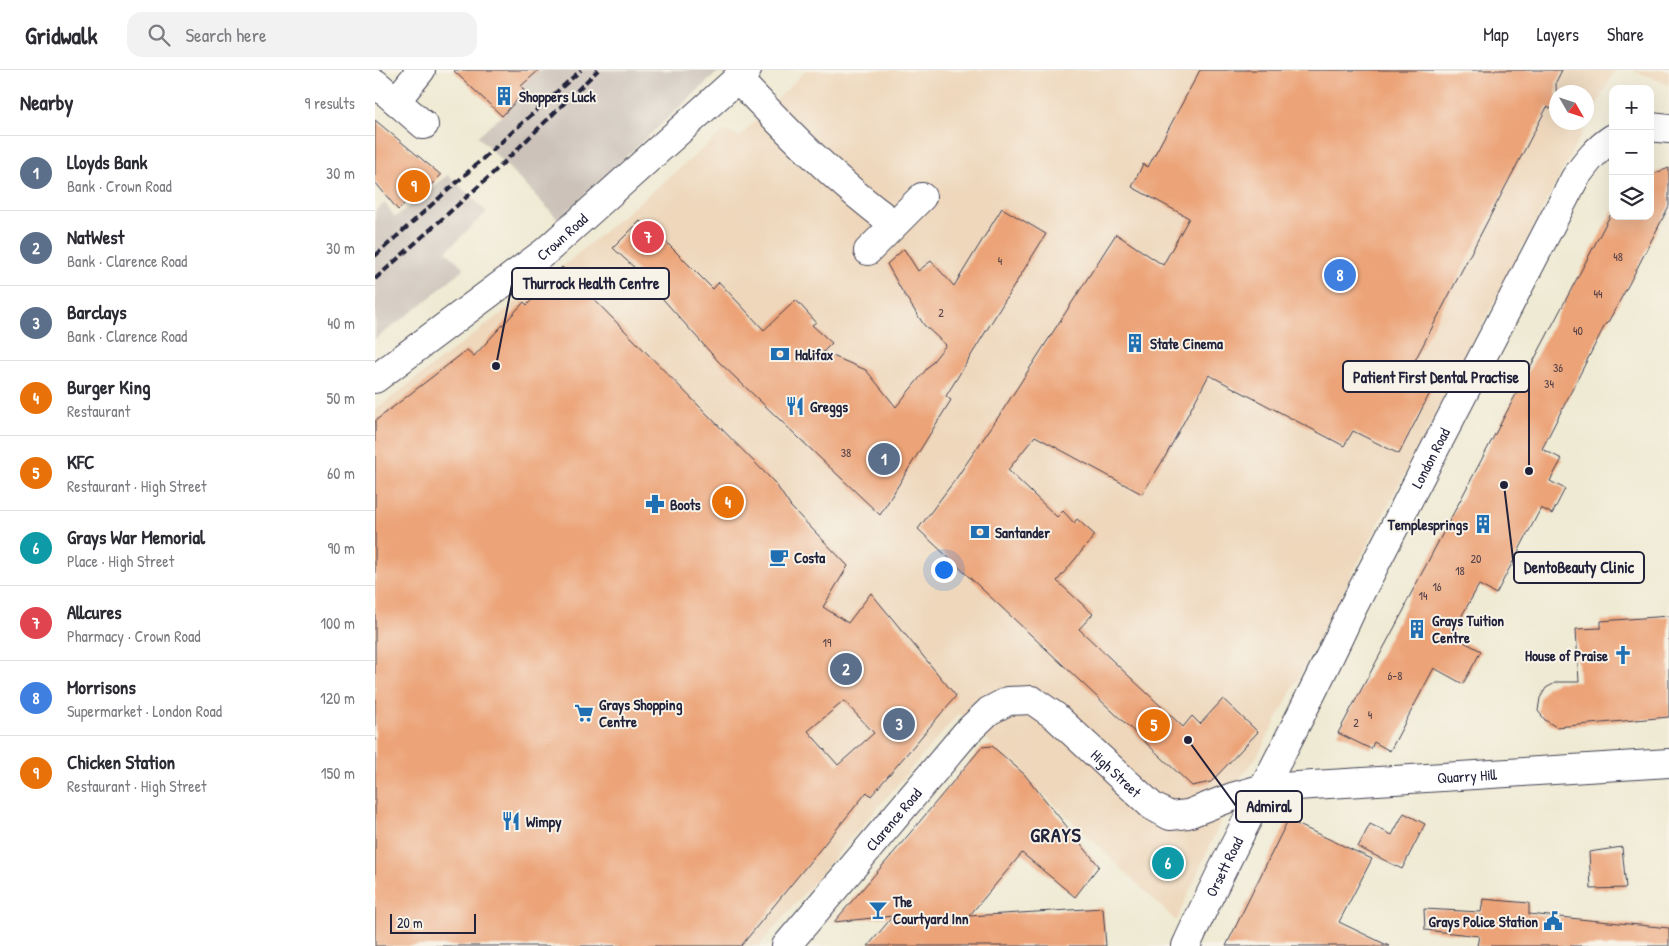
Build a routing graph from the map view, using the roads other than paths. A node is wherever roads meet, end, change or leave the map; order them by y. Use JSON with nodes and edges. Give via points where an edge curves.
{"nodes":[{"id":1,"x":421,"y":70,"type":"edge"},
{"id":2,"x":742,"y":74,"type":"edge"},
{"id":3,"x":375,"y":83,"type":"edge"},
{"id":4,"x":396,"y":101,"type":"junction"},
{"id":5,"x":424,"y":125,"type":"dead end"},
{"id":6,"x":1654,"y":127,"type":"edge"},
{"id":7,"x":1669,"y":129,"type":"edge"},
{"id":8,"x":1609,"y":140,"type":"edge"},
{"id":9,"x":922,"y":197,"type":"dead end"},
{"id":10,"x":894,"y":224,"type":"junction"},
{"id":11,"x":868,"y":251,"type":"dead end"},
{"id":12,"x":375,"y":379,"type":"edge"},
{"id":13,"x":1008,"y":701,"type":"joint"},
{"id":14,"x":1669,"y":763,"type":"edge"},
{"id":15,"x":1264,"y":788,"type":"junction"},
{"id":16,"x":786,"y":946,"type":"edge"},
{"id":17,"x":1186,"y":946,"type":"edge"}],
"edges":[{"from":1,"to":4,"type":"street"},
{"from":2,"to":10,"type":"street","name":"Crown Road","via":[[832,174]]},
{"from":2,"to":12,"type":"street","name":"Crown Road","via":[[547,251]]},
{"from":3,"to":4,"type":"street"},
{"from":4,"to":5,"type":"street"},
{"from":6,"to":7,"type":"street"},
{"from":8,"to":15,"type":"street","name":"London Road","via":[[1575,178],[1353,607]]},
{"from":9,"to":10,"type":"street"},
{"from":10,"to":11,"type":"street"},
{"from":13,"to":15,"type":"street","name":"High Street","via":[[1032,700],[1055,716],[1152,806],[1170,816],[1188,814]]},
{"from":13,"to":16,"type":"street","name":"Clarence Road","via":[[989,711],[966,733]]},
{"from":14,"to":15,"type":"street","name":"Quarry Hill"},
{"from":15,"to":17,"type":"street","name":"Orsett Road"}]}
